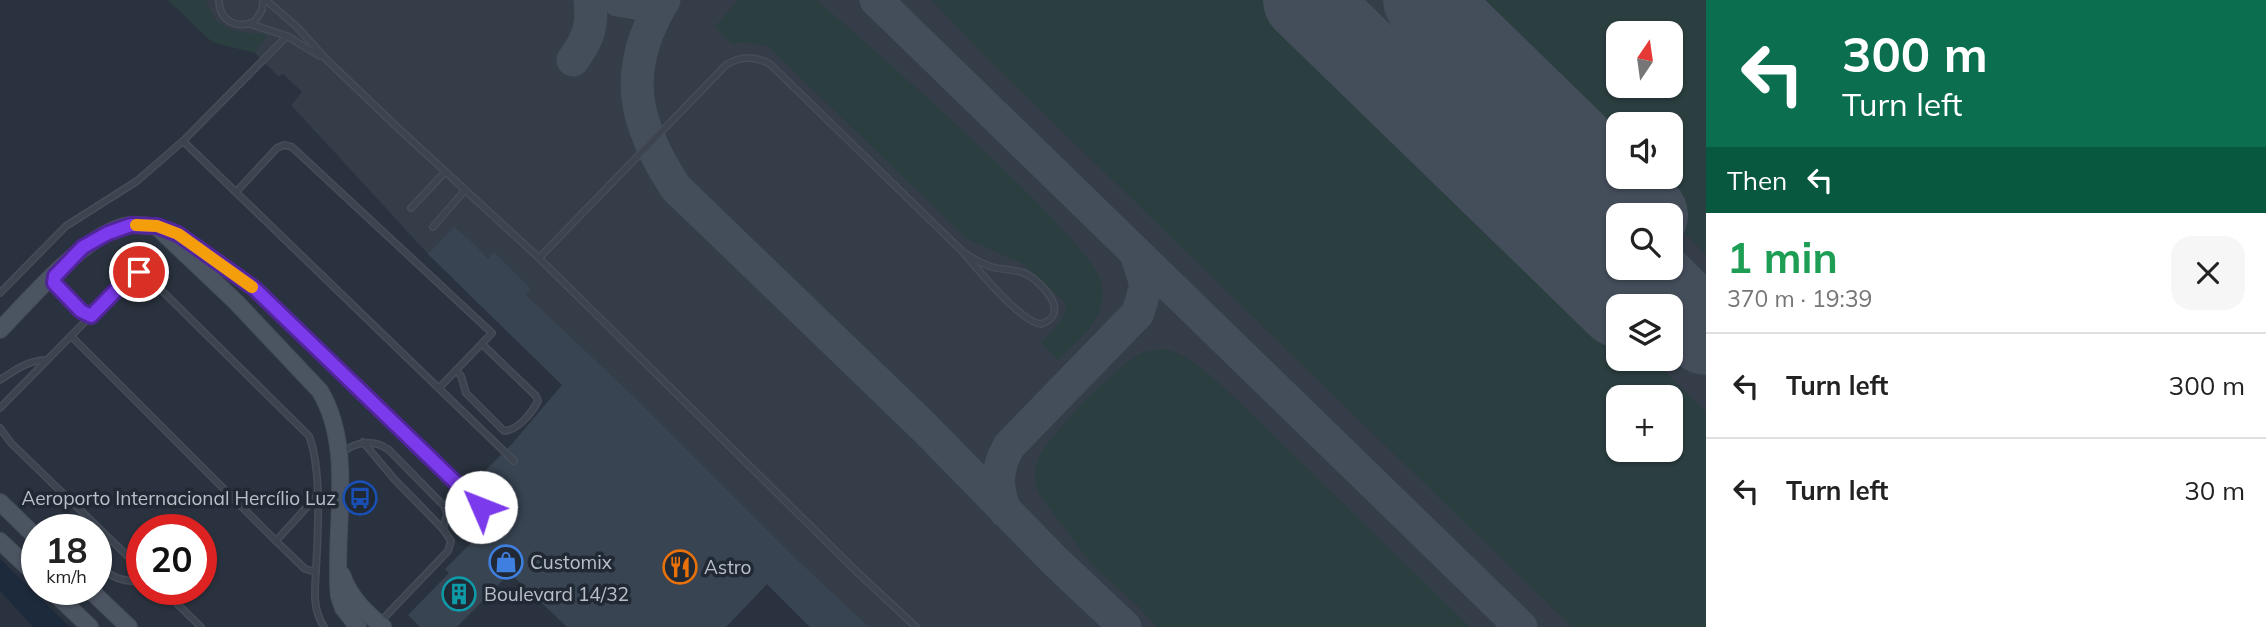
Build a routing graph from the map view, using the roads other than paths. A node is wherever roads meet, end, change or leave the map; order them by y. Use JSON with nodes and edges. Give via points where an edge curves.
{"nodes":[{"id":1,"x":219,"y":0,"type":"edge"},
{"id":2,"x":265,"y":0,"type":"edge"},
{"id":3,"x":250,"y":24,"type":"junction"},
{"id":4,"x":287,"y":36,"type":"junction"},
{"id":5,"x":326,"y":59,"type":"junction"},
{"id":6,"x":183,"y":141,"type":"junction"},
{"id":7,"x":446,"y":172,"type":"junction"},
{"id":8,"x":465,"y":190,"type":"junction"},
{"id":9,"x":236,"y":192,"type":"junction"},
{"id":10,"x":411,"y":208,"type":"dead end"},
{"id":11,"x":157,"y":226,"type":"junction"},
{"id":12,"x":433,"y":226,"type":"dead end"},
{"id":13,"x":963,"y":252,"type":"junction"},
{"id":14,"x":539,"y":258,"type":"junction"},
{"id":15,"x":55,"y":276,"type":"junction"},
{"id":16,"x":0,"y":293,"type":"edge"},
{"id":17,"x":91,"y":316,"type":"junction"},
{"id":18,"x":0,"y":330,"type":"edge"},
{"id":19,"x":71,"y":336,"type":"junction"},
{"id":20,"x":482,"y":344,"type":"junction"},
{"id":21,"x":47,"y":360,"type":"junction"},
{"id":22,"x":456,"y":370,"type":"junction"},
{"id":23,"x":0,"y":380,"type":"edge"},
{"id":24,"x":439,"y":388,"type":"junction"},
{"id":25,"x":0,"y":408,"type":"edge"},
{"id":26,"x":0,"y":428,"type":"edge"},
{"id":27,"x":363,"y":442,"type":"junction"},
{"id":28,"x":338,"y":458,"type":"junction"},
{"id":29,"x":514,"y":461,"type":"dead end"},
{"id":30,"x":317,"y":496,"type":"junction"},
{"id":31,"x":0,"y":502,"type":"edge"},
{"id":32,"x":481,"y":507,"type":"dead end"},
{"id":33,"x":21,"y":523,"type":"edge"},
{"id":34,"x":443,"y":529,"type":"junction"},
{"id":35,"x":0,"y":541,"type":"edge"},
{"id":36,"x":276,"y":541,"type":"junction"},
{"id":37,"x":126,"y":554,"type":"edge"},
{"id":38,"x":21,"y":561,"type":"edge"},
{"id":39,"x":340,"y":566,"type":"junction"},
{"id":40,"x":316,"y":572,"type":"junction"},
{"id":41,"x":66,"y":605,"type":"edge"},
{"id":42,"x":106,"y":605,"type":"edge"},
{"id":43,"x":178,"y":605,"type":"edge"},
{"id":44,"x":380,"y":625,"type":"edge"},
{"id":45,"x":89,"y":627,"type":"edge"},
{"id":46,"x":129,"y":627,"type":"edge"},
{"id":47,"x":201,"y":627,"type":"edge"},
{"id":48,"x":324,"y":627,"type":"edge"},
{"id":49,"x":358,"y":627,"type":"edge"},
{"id":50,"x":916,"y":627,"type":"edge"}],
"edges":[{"from":1,"to":3,"type":"lane","via":[[227,21],[238,26]]},
{"from":2,"to":3,"type":"lane","via":[[260,16]]},
{"from":2,"to":5,"type":"lane"},
{"from":3,"to":4,"type":"lane"},
{"from":4,"to":5,"type":"lane"},
{"from":4,"to":6,"type":"lane"},
{"from":5,"to":7,"type":"lane"},
{"from":6,"to":9,"type":"lane"},
{"from":6,"to":16,"type":"lane","via":[[137,181],[66,226]]},
{"from":7,"to":8,"type":"lane"},
{"from":7,"to":10,"type":"lane"},
{"from":8,"to":12,"type":"lane"},
{"from":8,"to":14,"type":"lane"},
{"from":9,"to":20,"type":"lane","via":[[277,148],[292,146],[492,333]]},
{"from":9,"to":24,"type":"lane"},
{"from":11,"to":15,"type":"main road","via":[[131,225],[108,233],[83,247]]},
{"from":11,"to":28,"type":"main road","via":[[320,391],[330,408]]},
{"from":11,"to":32,"type":"lane","via":[[178,234],[254,288]]},
{"from":13,"to":13,"type":"lane","via":[[1027,319],[1041,324],[1053,316],[1054,300],[1030,276],[989,266]]},
{"from":13,"to":14,"type":"lane","via":[[770,64],[745,57],[726,65]]},
{"from":14,"to":50,"type":"lane"},
{"from":15,"to":17,"type":"lane","via":[[54,283],[61,291]]},
{"from":15,"to":18,"type":"main road"},
{"from":17,"to":19,"type":"lane"},
{"from":17,"to":30,"type":"lane","via":[[128,278],[144,273],[303,428],[312,443]]},
{"from":19,"to":21,"type":"lane"},
{"from":19,"to":36,"type":"lane"},
{"from":20,"to":22,"type":"lane"},
{"from":20,"to":22,"type":"lane","via":[[538,401],[515,428],[504,431],[466,393]]},
{"from":21,"to":23,"type":"lane","via":[[21,366]]},
{"from":21,"to":25,"type":"lane"},
{"from":22,"to":24,"type":"lane"},
{"from":24,"to":29,"type":"lane"},
{"from":26,"to":37,"type":"lane"},
{"from":27,"to":28,"type":"lane"},
{"from":27,"to":34,"type":"lane"},
{"from":27,"to":34,"type":"lane","via":[[383,445],[444,506]]},
{"from":28,"to":39,"type":"main road"},
{"from":30,"to":36,"type":"lane"},
{"from":30,"to":40,"type":"lane"},
{"from":31,"to":33,"type":"main road"},
{"from":34,"to":44,"type":"lane","via":[[452,541],[448,551]]},
{"from":35,"to":38,"type":"main road"},
{"from":36,"to":40,"type":"lane","via":[[305,569]]},
{"from":39,"to":44,"type":"main road","via":[[348,591]]},
{"from":39,"to":49,"type":"main road","via":[[339,596]]},
{"from":40,"to":48,"type":"lane","via":[[313,586]]},
{"from":41,"to":45,"type":"main road"},
{"from":42,"to":46,"type":"main road"},
{"from":43,"to":47,"type":"lane"}]}
